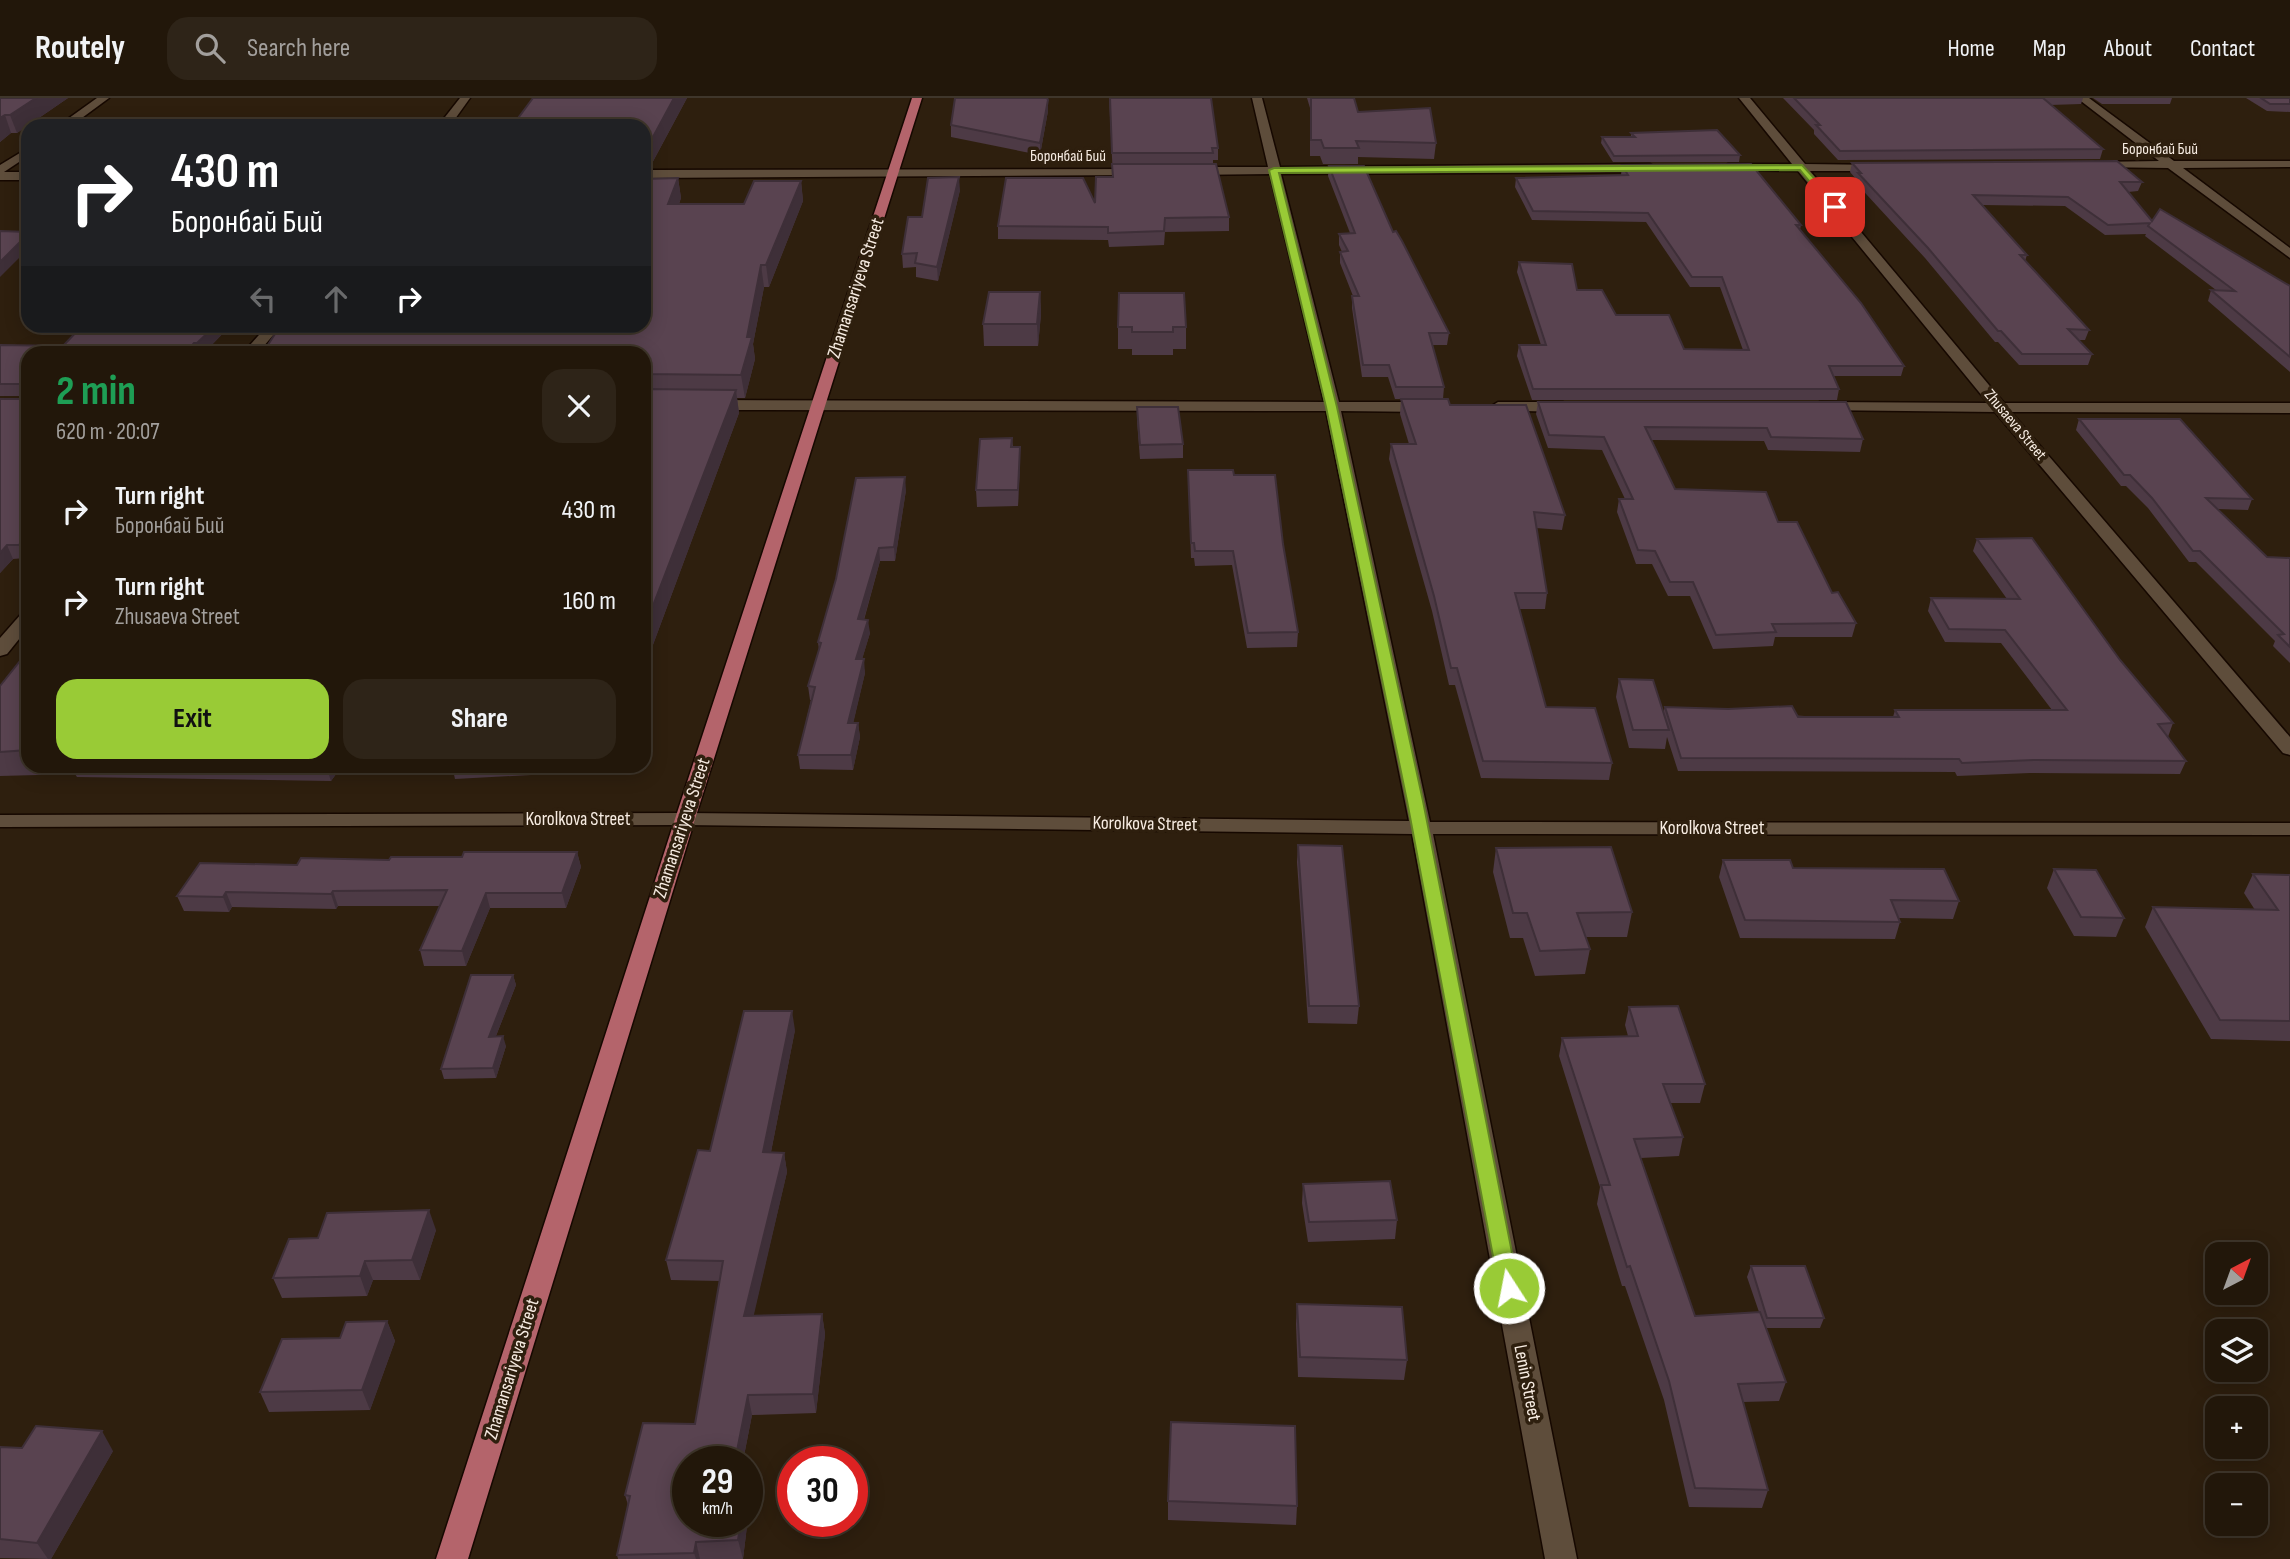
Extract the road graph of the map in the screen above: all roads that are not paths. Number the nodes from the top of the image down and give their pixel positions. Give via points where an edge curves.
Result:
1 (104, 98) edge
2 (465, 98) edge
3 (917, 98) edge
4 (1257, 98) edge
5 (1744, 98) edge
6 (2082, 98) edge
7 (74, 119) edge
8 (449, 119) edge
9 (21, 156) edge
10 (2290, 164) edge
11 (2172, 165) junction
12 (2076, 166) edge
13 (1802, 167) junction
14 (1885, 167) edge
15 (1665, 168) edge
16 (1720, 168) edge
17 (0, 170) edge
18 (1274, 170) junction
19 (1152, 171) edge
20 (1179, 171) edge
21 (894, 173) junction
22 (651, 174) edge
23 (0, 176) edge
24 (21, 176) edge
25 (2290, 254) edge
26 (697, 405) edge
27 (817, 405) junction
28 (1332, 407) junction
29 (1443, 407) edge
30 (1485, 407) edge
31 (1582, 407) edge
32 (1805, 407) edge
33 (2000, 408) junction
34 (2290, 408) edge
35 (21, 625) edge
36 (0, 650) edge
37 (2290, 749) edge
38 (685, 819) junction
39 (0, 821) edge
40 (1420, 828) junction
41 (2290, 829) edge
42 (452, 1559) edge
43 (1561, 1559) edge

1 - 7 street
2 - 8 street
3 - 21 main road, Zhamansariyeva Street
4 - 18 street, Lenin Street
5 - 13 street, Zhusaeva Street
6 - 11 street
9 - 17 street
10 - 11 street, Боронбай Бий
11 - 12 street, Боронбай Бий
11 - 25 street
13 - 14 street
13 - 16 street
13 - 33 street, Zhusaeva Street
15 - 18 street
18 - 20 street
18 - 28 street, Lenin Street
19 - 21 street, Боронбай Бий
21 - 22 street, Боронбай Бий
21 - 27 main road, Zhamansariyeva Street
23 - 24 street
26 - 27 street
27 - 28 street
27 - 38 main road, Zhamansariyeva Street
28 - 29 street
28 - 40 street, Lenin Street
30 - 31 street
32 - 33 street
33 - 34 street
33 - 37 street, Zhusaeva Street
35 - 36 street
38 - 39 street, Korolkova Street
38 - 40 street, Korolkova Street
38 - 42 main road, Zhamansariyeva Street
40 - 41 street, Korolkova Street
40 - 43 street, Lenin Street

